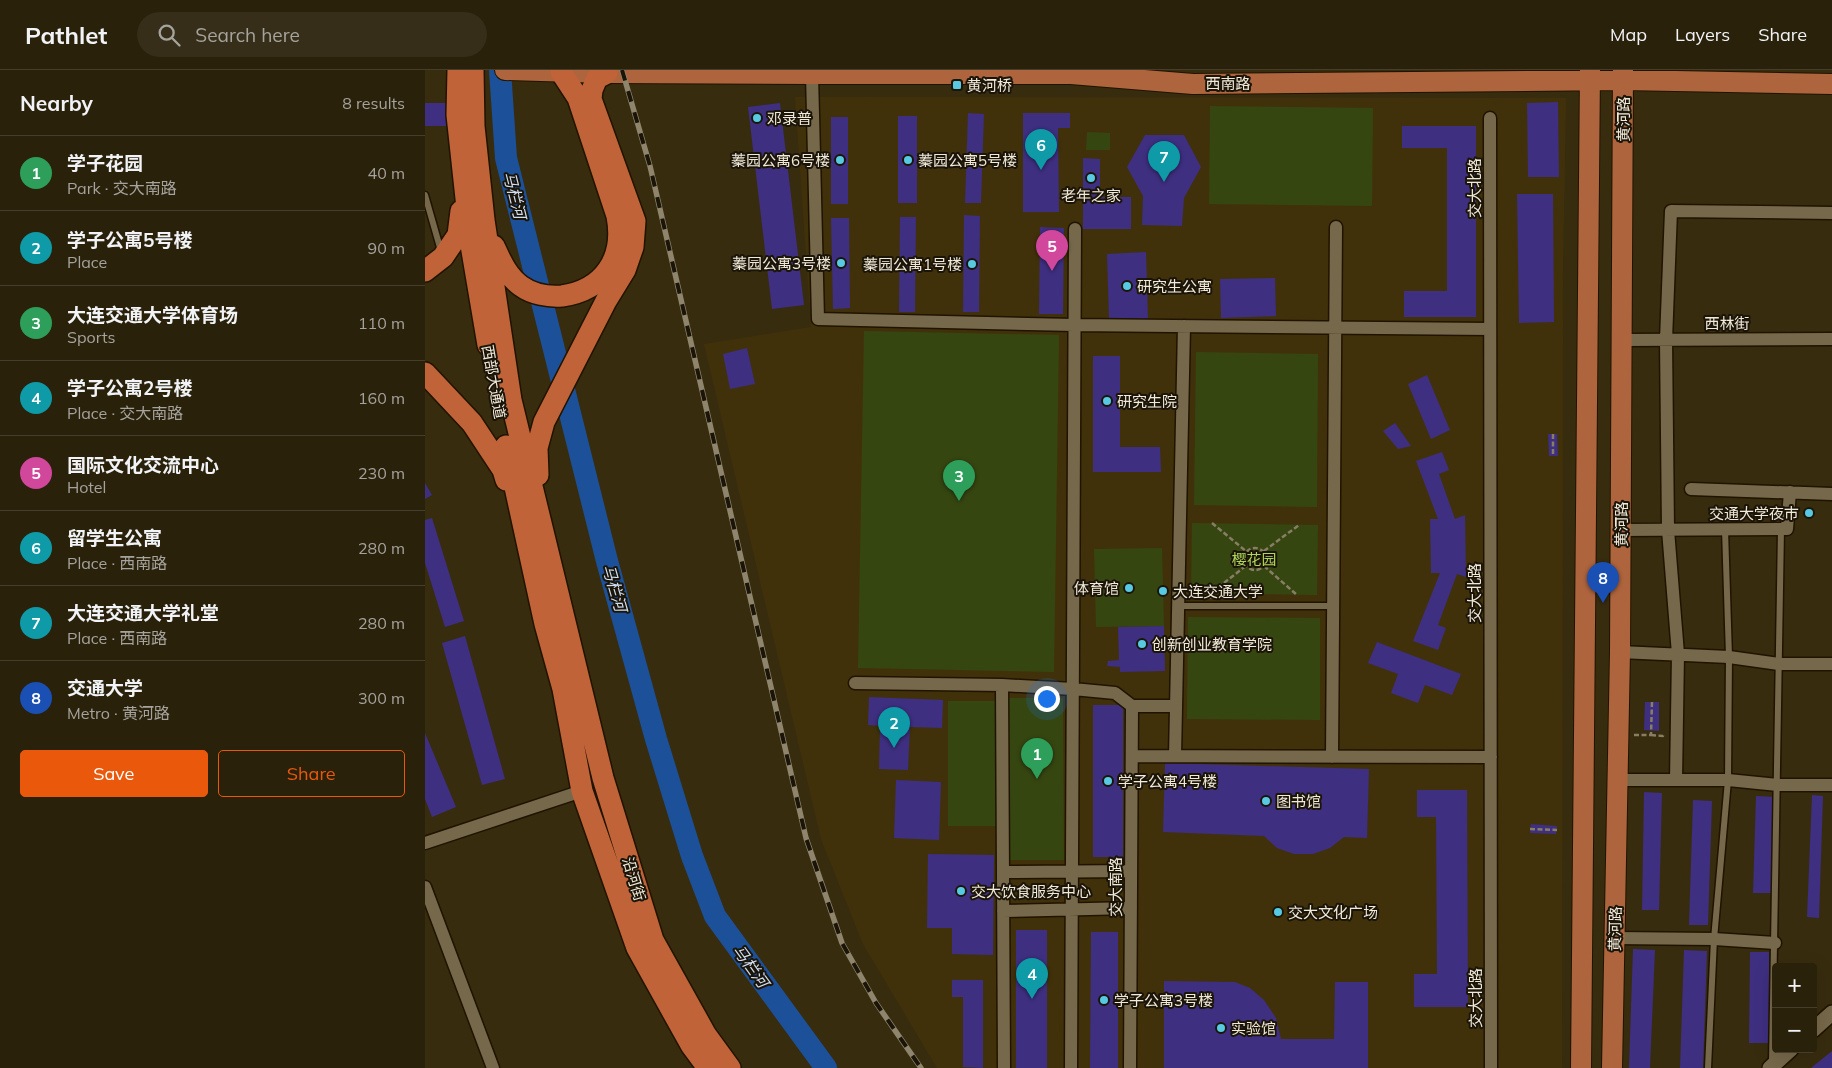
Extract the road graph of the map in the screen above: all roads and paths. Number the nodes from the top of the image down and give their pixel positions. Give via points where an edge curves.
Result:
1 (452, 70) edge
2 (458, 70) edge
3 (473, 70) edge
4 (505, 70) edge
5 (1091, 70) edge
6 (557, 72) junction
7 (607, 73) junction
8 (812, 74) junction
9 (1071, 74) junction
10 (1590, 75) edge
11 (1623, 75) edge
12 (1832, 84) edge
13 (457, 116) junction
14 (1490, 118) dead end
15 (464, 176) junction
16 (425, 195) edge
17 (1832, 213) edge
18 (484, 220) junction
19 (1336, 227) dead end
20 (1075, 229) dead end
21 (443, 257) junction
22 (425, 270) edge
23 (1074, 325) junction
24 (1184, 326) junction
25 (1335, 327) junction
26 (1490, 329) junction
27 (1832, 339) edge
28 (1623, 340) junction
29 (1666, 340) junction
30 (428, 377) edge
31 (1553, 434) dead end
32 (1553, 456) dead end
33 (1691, 489) dead end
34 (1790, 492) junction
35 (1832, 494) edge
36 (1212, 523) dead end
37 (1299, 525) dead end
38 (1781, 529) junction
39 (1621, 530) junction
40 (1668, 530) junction
41 (1725, 530) junction
42 (1247, 552) junction
43 (1264, 552) junction
44 (1247, 565) junction
45 (1264, 566) junction
46 (1211, 593) dead end
47 (1297, 595) dead end
48 (558, 598) junction
49 (1178, 606) junction
50 (1333, 606) junction
51 (545, 624) junction
52 (1620, 652) junction
53 (1678, 654) junction
54 (1729, 656) junction
55 (1779, 664) junction
56 (1832, 664) edge
57 (578, 674) joint
58 (855, 683) dead end
59 (1002, 685) junction
60 (563, 689) joint
61 (1073, 689) junction
62 (1652, 702) dead end
63 (1132, 706) junction
64 (1176, 706) junction
65 (1651, 730) dead end
66 (1663, 730) dead end
67 (1651, 735) dead end
68 (1132, 756) junction
69 (1175, 756) junction
70 (1332, 757) junction
71 (1491, 758) junction
72 (1618, 780) junction
73 (1676, 780) junction
74 (1728, 780) junction
75 (1832, 784) edge
76 (1778, 785) junction
77 (582, 791) junction
78 (1530, 828) dead end
79 (1557, 830) dead end
80 (425, 843) edge
81 (1131, 871) junction
82 (1003, 872) junction
83 (1072, 872) junction
84 (425, 887) edge
85 (1131, 908) junction
86 (1072, 910) junction
87 (1003, 911) junction
88 (1615, 938) junction
89 (1714, 939) junction
90 (653, 940) junction
91 (1775, 943) junction
92 (1832, 1013) edge
93 (1817, 1026) edge
94 (1787, 1053) edge
95 (706, 1066) edge
96 (1771, 1067) edge
97 (493, 1068) edge
98 (730, 1068) edge
99 (743, 1068) edge
100 (1004, 1068) edge
101 (1071, 1068) edge
102 (1130, 1068) edge
103 (1491, 1068) edge
104 (1581, 1068) edge
105 (1613, 1068) edge
106 (1708, 1068) edge

1 - 13 highway
2 - 13 highway, 西部大通道
3 - 18 highway, 西部大通道
4 - 6 main road, 西南路
5 - 9 main road
6 - 7 main road, 西南路
6 - 18 highway via 578,98 617,216 617,249 603,277 591,287 554,297 535,293 521,286 503,267
7 - 8 main road, 西南路
7 - 48 highway via 597,78 591,99 635,221 633,247 625,270 606,300 544,422 537,448 537,471
8 - 9 main road, 西南路
8 - 23 street via 818,319
9 - 10 main road, 西南路 via 1193,84
10 - 11 main road, 西南路
10 - 104 main road
11 - 12 main road, 西南路
11 - 28 main road, 黄河路
13 - 15 highway, 西部大通道
14 - 26 street, 交大北路
15 - 21 highway via 458,236
15 - 51 highway, 西部大通道 via 471,245 497,403
16 - 21 lane
17 - 29 street via 1671,211
18 - 48 highway, 西部大通道 via 511,400
19 - 25 street
20 - 23 street
21 - 22 highway
23 - 24 street
23 - 61 street
24 - 25 street
24 - 49 street
25 - 26 street
25 - 50 street
26 - 71 street, 交大北路
27 - 29 street, 西林街
28 - 29 street, 西林街
28 - 39 main road, 黄河路
29 - 40 street
30 - 51 highway via 472,422 503,470
31 - 32 path
33 - 34 street
34 - 35 street
34 - 38 street via 1787,529
36 - 42 path
37 - 43 path
38 - 41 street
38 - 55 lane
39 - 40 street
39 - 52 main road, 黄河路
40 - 41 street
40 - 53 street
41 - 54 lane
42 - 43 path via 1257,548
42 - 44 path via 1244,558
43 - 45 path
44 - 45 path via 1255,570
44 - 46 path
45 - 47 path
48 - 57 highway, 西部大通道
49 - 50 lane
49 - 64 street
50 - 70 street
51 - 60 highway, 西部大通道
52 - 53 street
52 - 72 main road, 黄河路
53 - 54 street
53 - 73 street
54 - 55 street
54 - 74 lane
55 - 56 street
55 - 76 lane
57 - 90 highway, 沿河街 via 603,778
58 - 59 street
59 - 61 street
59 - 82 street
60 - 77 highway, 沿河街
61 - 63 street via 1115,693
61 - 83 street
62 - 65 path
63 - 64 street
63 - 68 street, 交大南路
64 - 69 street
66 - 67 path via 1663,736
68 - 69 street
68 - 81 street, 交大南路
69 - 70 street
70 - 71 street
71 - 103 street, 交大北路
72 - 73 street
72 - 88 main road, 黄河路
73 - 74 street
74 - 76 street
74 - 89 lane
75 - 76 street
76 - 91 lane
77 - 80 street
77 - 95 highway, 沿河街 via 637,948
78 - 79 path
81 - 83 street
81 - 85 street, 交大南路
82 - 83 street
82 - 87 street
83 - 86 street
84 - 97 street
85 - 86 street
85 - 102 street, 交大南路
86 - 87 street
86 - 101 street
87 - 100 street
88 - 89 street
88 - 105 main road, 黄河路
89 - 91 street
89 - 106 lane
90 - 98 highway, 沿河街 via 706,1036
90 - 99 highway
91 - 96 lane
92 - 93 street
94 - 96 street

